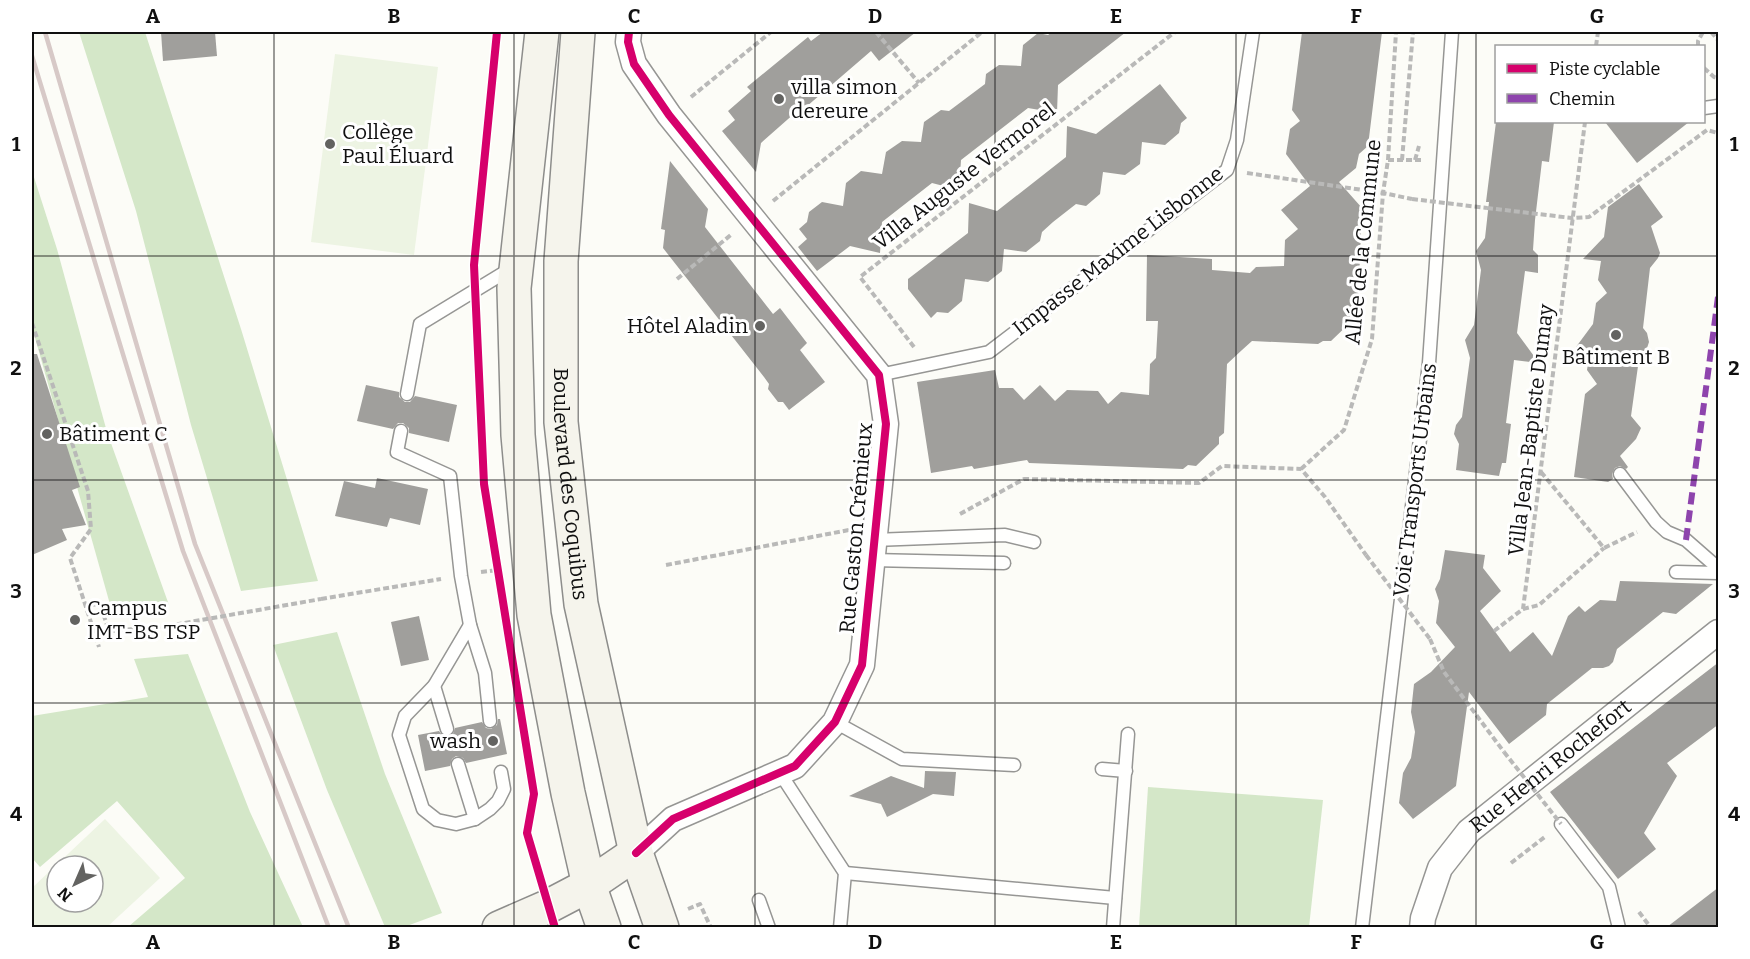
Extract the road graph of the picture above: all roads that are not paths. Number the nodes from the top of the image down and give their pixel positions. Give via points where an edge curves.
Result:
1 (542, 32) edge
2 (578, 32) edge
3 (628, 32) edge
4 (1253, 32) edge
5 (1452, 32) edge
6 (516, 266) junction
7 (879, 375) junction
8 (407, 394) dead end
9 (401, 431) dead end
10 (1620, 474) dead end
11 (873, 542) junction
12 (1034, 542) dead end
13 (1004, 563) dead end
14 (1719, 568) edge
15 (1676, 572) dead end
16 (1719, 573) edge
17 (470, 625) junction
18 (1719, 632) edge
19 (434, 686) junction
20 (490, 720) dead end
21 (835, 722) junction
22 (447, 729) dead end
23 (1128, 734) dead end
24 (458, 764) dead end
25 (1014, 765) dead end
26 (1102, 769) dead end
27 (1126, 771) junction
28 (501, 772) dead end
29 (780, 773) junction
30 (475, 819) junction
31 (1561, 824) road end
32 (636, 853) junction
33 (845, 873) junction
34 (589, 885) junction
35 (1115, 898) junction
36 (759, 900) dead end
37 (499, 927) edge
38 (604, 927) edge
39 (662, 927) edge
40 (769, 927) edge
41 (840, 927) edge
42 (1113, 927) edge
43 (1362, 927) edge
44 (1422, 927) edge
45 (1619, 927) edge

1 - 6 main road
2 - 32 main road, Boulevard des Coquibus via 561,261 561,422 581,604
3 - 7 street via 634,64 669,115
4 - 7 lane, Impasse Maxime Lisbonne via 1237,140 1227,171 989,352
5 - 43 lane, Voie Transports Urbains via 1429,363
6 - 8 lane via 420,324
6 - 34 main road via 518,435 534,615
7 - 11 street, Rue Gaston Crémieux via 886,424
9 - 17 lane via 397,452 450,476
10 - 14 lane via 1656,522 1686,540
11 - 12 lane via 1005,534
11 - 13 lane
11 - 21 street, Rue Gaston Crémieux via 862,665
15 - 16 lane
17 - 19 lane
17 - 20 lane via 484,673
18 - 44 street, Rue Henri Rochefort via 1469,831 1440,868
19 - 22 lane
19 - 30 lane via 405,716 399,735 423,809 437,820 456,824
21 - 25 lane via 902,759
21 - 29 street, Rue Gaston Crémieux via 795,766
23 - 27 lane
24 - 30 lane
26 - 27 lane
27 - 35 lane
28 - 30 lane via 504,789 498,801
29 - 32 street, Rue Gaston Crémieux via 673,819
29 - 33 lane
31 - 45 lane via 1610,887
32 - 34 main road
32 - 39 main road, Boulevard des Coquibus
33 - 35 lane
33 - 41 lane
34 - 37 main road
34 - 38 main road
35 - 42 lane
36 - 40 lane

